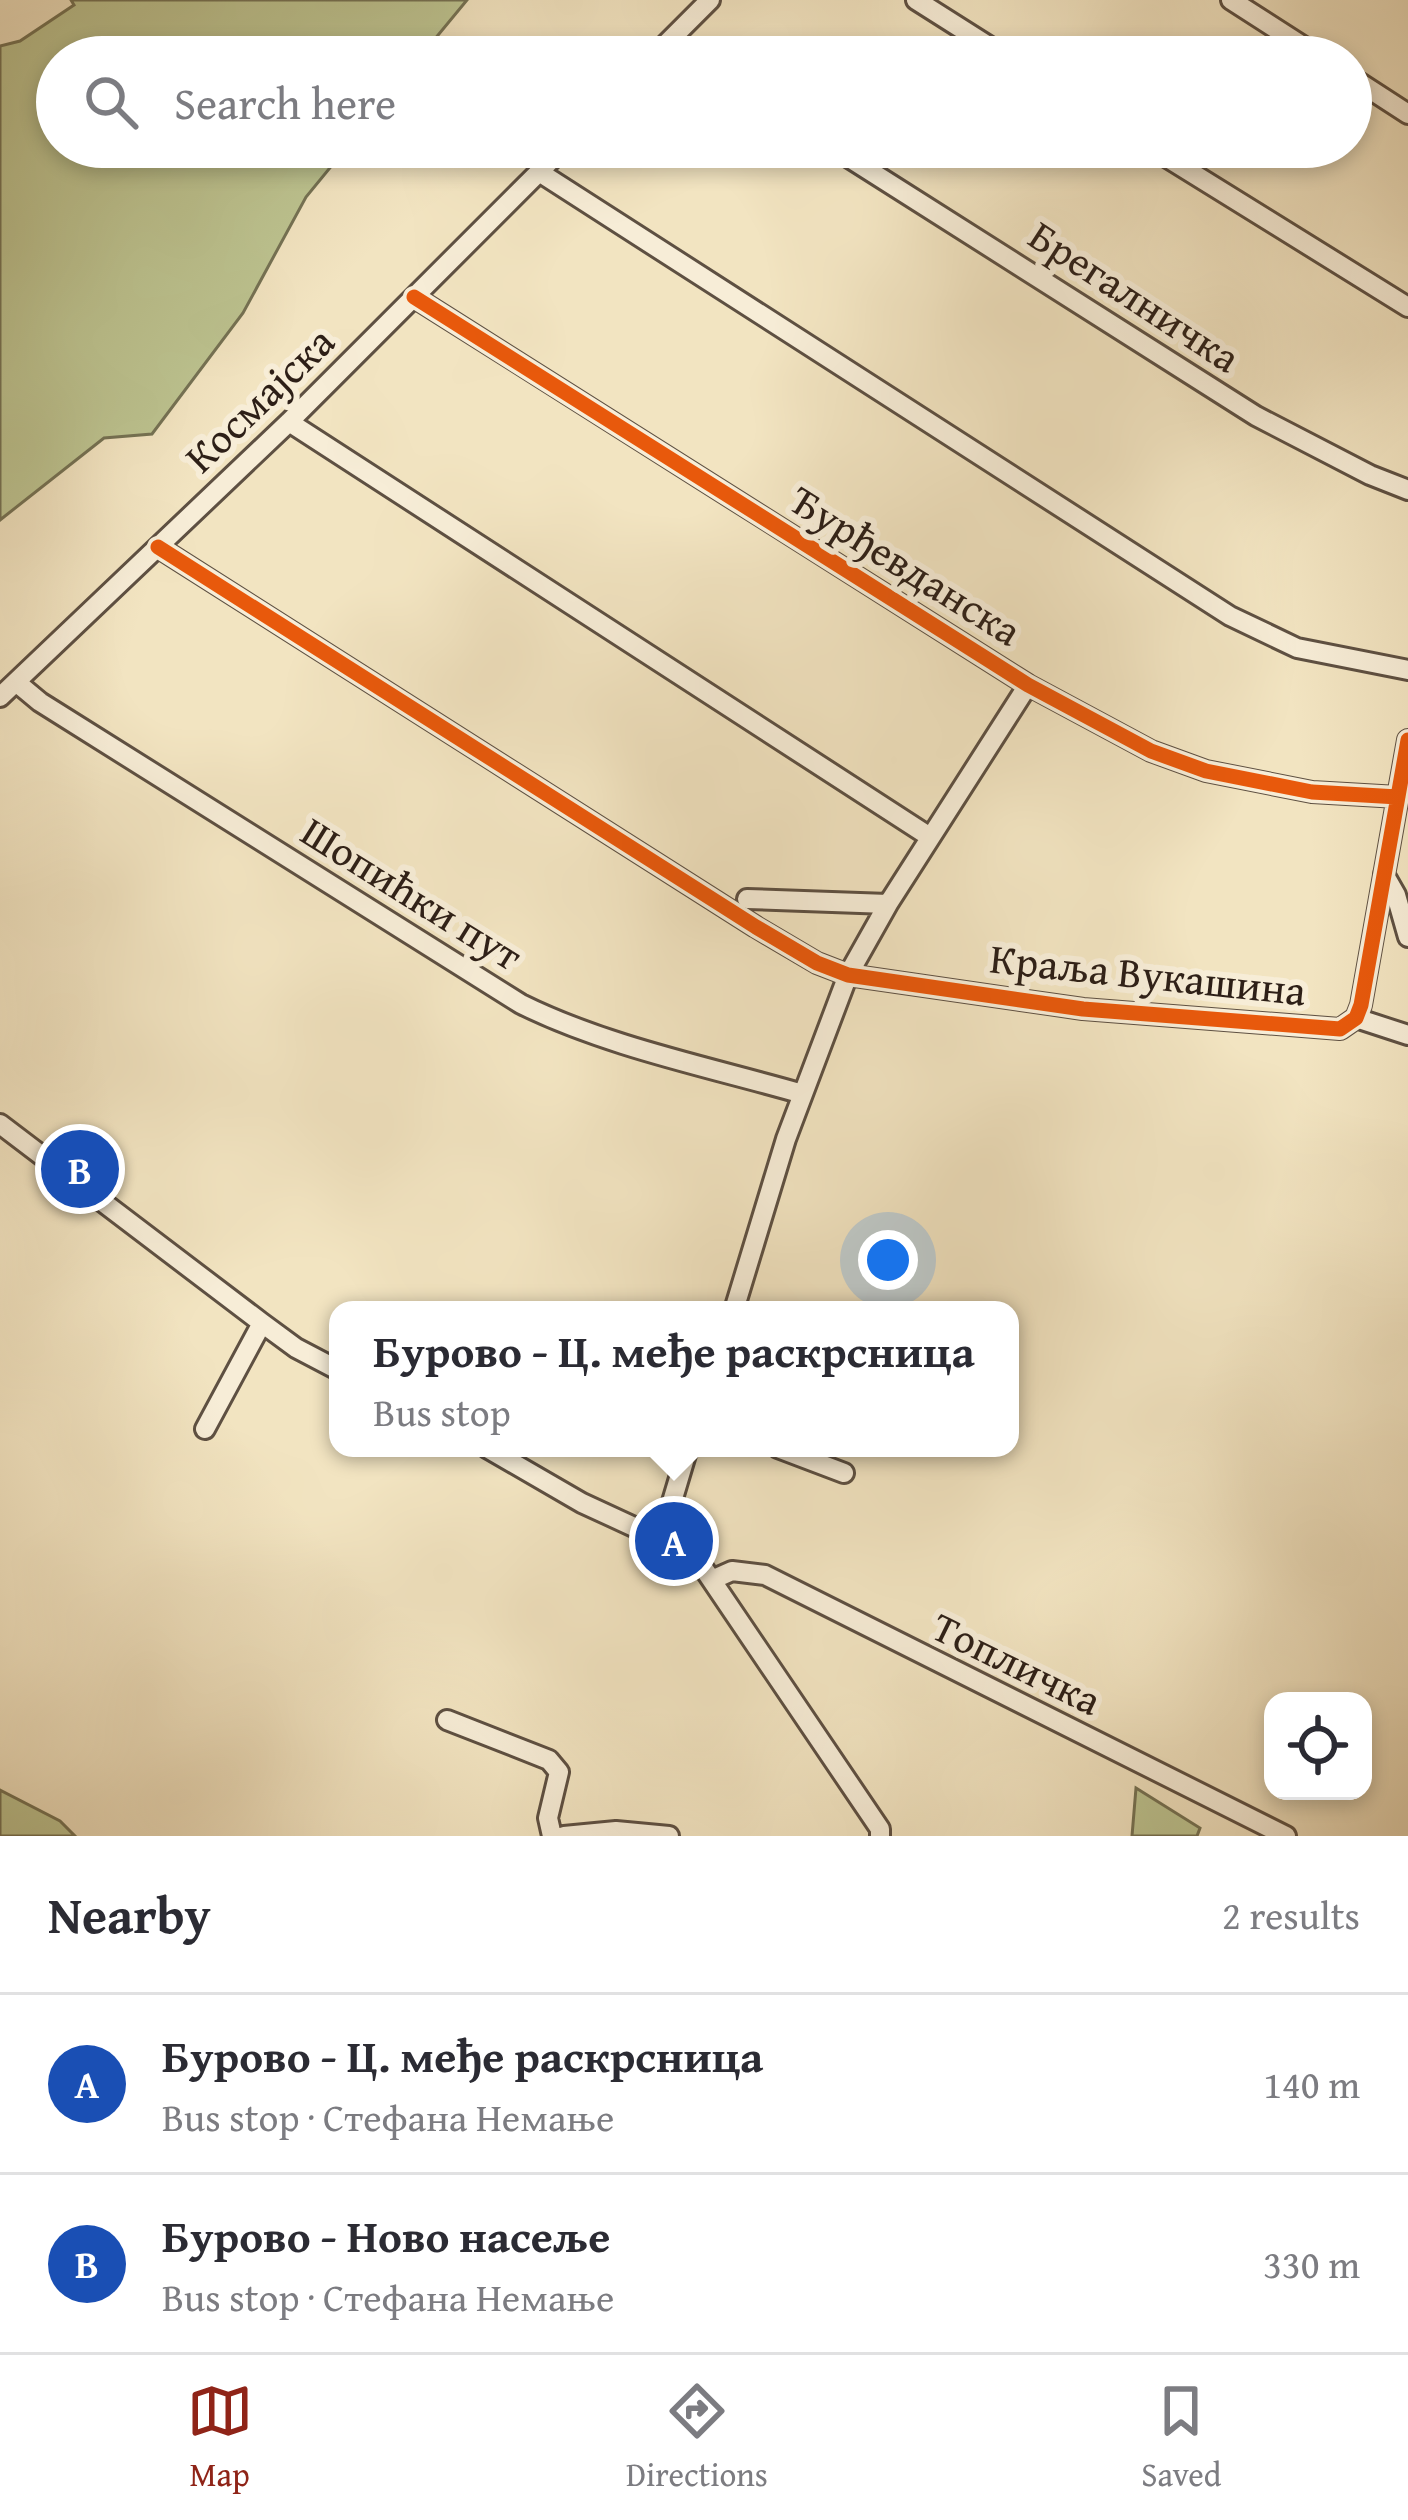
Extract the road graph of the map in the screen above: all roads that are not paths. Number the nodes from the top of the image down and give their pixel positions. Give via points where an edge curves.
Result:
1 (710, 0) edge
2 (916, 0) edge
3 (1231, 0) edge
4 (674, 36) edge
5 (973, 36) edge
6 (1287, 36) edge
7 (1372, 91) edge
8 (1408, 114) edge
9 (542, 168) edge
10 (865, 168) edge
11 (1184, 168) edge
12 (538, 172) junction
13 (414, 297) junction
14 (1408, 308) edge
15 (289, 422) junction
16 (1408, 490) edge
17 (158, 547) junction
18 (1408, 670) edge
19 (16, 682) junction
20 (1028, 686) junction
21 (0, 697) edge
22 (1408, 740) edge
23 (1398, 797) junction
24 (930, 837) junction
25 (1384, 874) junction
26 (746, 899) dead end
27 (888, 904) junction
28 (1408, 937) edge
29 (848, 975) junction
30 (1356, 1018) junction
31 (1408, 1035) edge
32 (803, 1094) junction
33 (0, 1124) edge
34 (737, 1301) edge
35 (262, 1323) junction
36 (329, 1365) edge
37 (206, 1429) dead end
38 (503, 1457) edge
39 (685, 1457) edge
40 (802, 1457) edge
41 (844, 1473) dead end
42 (660, 1542) junction
43 (714, 1579) junction
44 (447, 1720) dead end
45 (552, 1836) edge
46 (564, 1836) edge
47 (669, 1836) edge
48 (880, 1836) edge
49 (1286, 1836) edge

1 - 4 street
2 - 5 street
3 - 6 street
7 - 8 street
9 - 12 street, Космајска
10 - 16 street, Брегалничка via 1256,416
11 - 14 street
12 - 13 street, Космајска
12 - 18 street via 1230,616 1298,648
13 - 15 street, Космајска
13 - 20 street, Ђурђевданска
15 - 17 street, Космајска
15 - 24 street
17 - 19 street, Космајска
17 - 29 street, Краља Вукашина via 737,915
19 - 21 street, Космајска
19 - 32 street, Шопићки пут via 520,1004 616,1041
20 - 23 street, Ђурђевданска via 1206,771 1312,792
20 - 24 street
22 - 23 street, Краља Вукашина
23 - 25 street, Краља Вукашина
24 - 27 street
25 - 28 street
25 - 30 street, Краља Вукашина
26 - 27 street
27 - 29 street
29 - 30 street, Краља Вукашина via 1177,1018 1340,1029
29 - 32 street
30 - 31 street
32 - 34 street
33 - 35 street
35 - 36 street
35 - 37 street
38 - 42 street
39 - 42 street
40 - 41 street
42 - 43 street via 686,1551
43 - 48 street
43 - 49 street, Топличка via 732,1571 765,1575
44 - 45 street via 549,1760 559,1772
46 - 47 street

